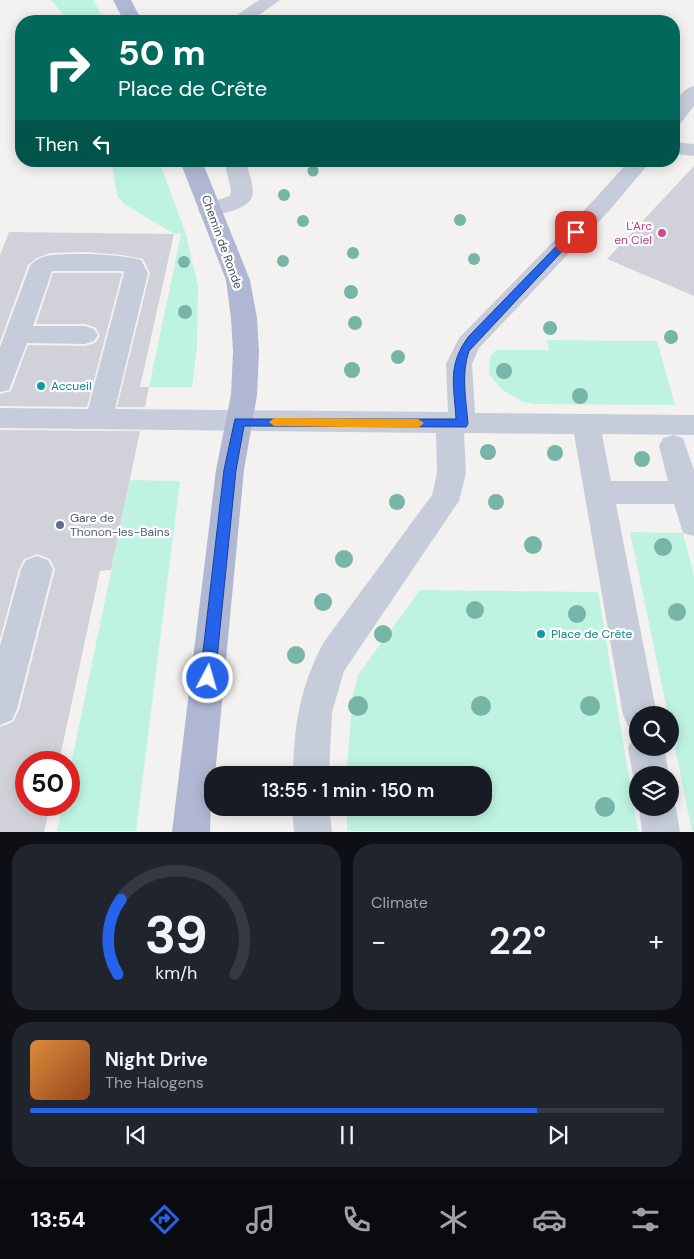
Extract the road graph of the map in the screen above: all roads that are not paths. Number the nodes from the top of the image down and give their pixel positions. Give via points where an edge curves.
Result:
1 (122, 0) edge
2 (271, 0) edge
3 (130, 15) edge
4 (249, 15) edge
5 (694, 92) edge
6 (680, 111) edge
7 (680, 149) edge
8 (694, 150) edge
9 (193, 167) edge
10 (236, 167) edge
11 (636, 167) edge
12 (209, 210) junction
13 (17, 334) junction
14 (86, 335) dead end
15 (0, 383) edge
16 (0, 418) edge
17 (99, 419) junction
18 (239, 422) junction
19 (456, 424) junction
20 (586, 424) junction
21 (694, 426) edge
22 (673, 446) dead end
23 (599, 492) junction
24 (686, 493) junction
25 (694, 524) edge
26 (37, 569) dead end
27 (638, 706) edge
28 (0, 709) edge
29 (312, 766) edge
30 (312, 816) edge
31 (659, 816) edge
32 (191, 832) edge
33 (313, 832) edge
34 (662, 832) edge

1 - 3 main road
2 - 4 street
5 - 6 street
7 - 8 street
9 - 12 main road, Chemin de Ronde
10 - 12 street via 241,198 235,203
11 - 19 street via 468,344 459,364
12 - 18 main road, Chemin de Ronde via 238,280 243,308 246,375
13 - 14 street
13 - 15 street
13 - 17 street via 40,268 45,264 122,262 132,266 136,273
16 - 17 street
17 - 18 street
18 - 19 street
18 - 32 main road, Chemin de Ronde via 230,470
19 - 20 street
19 - 29 street via 451,488 326,670 316,708
20 - 21 street
20 - 23 street
22 - 24 street
23 - 24 street
23 - 27 street
24 - 25 street
26 - 28 street
30 - 33 street
31 - 34 street

